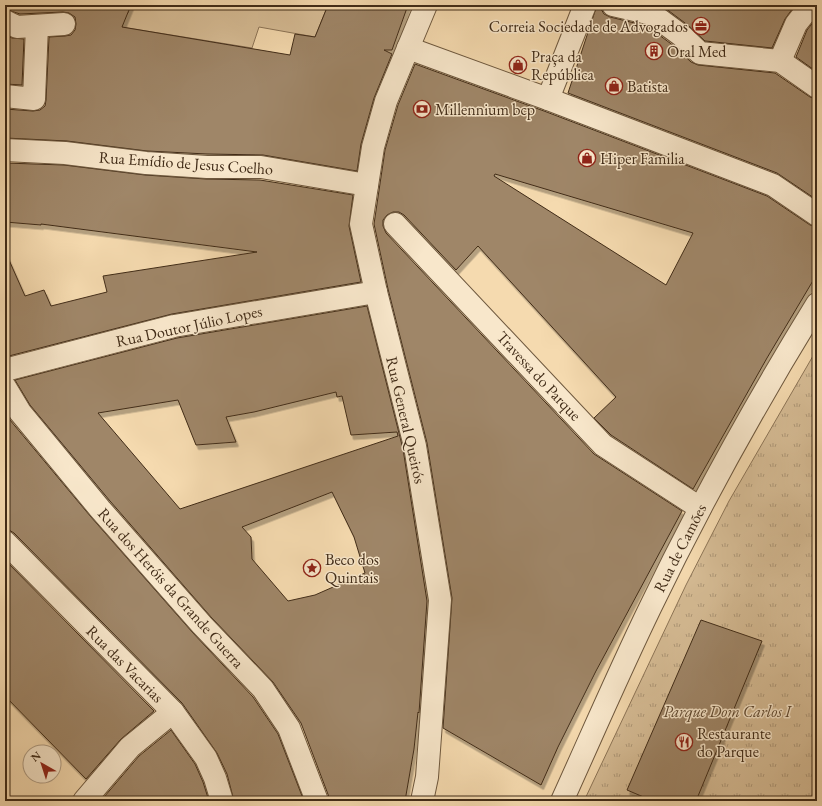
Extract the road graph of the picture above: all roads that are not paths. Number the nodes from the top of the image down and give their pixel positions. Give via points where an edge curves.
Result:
1 (426, 5) edge
2 (585, 5) edge
3 (613, 5) edge
4 (811, 5) edge
5 (5, 21) edge
6 (64, 24) dead end
7 (37, 26) junction
8 (408, 48) junction
9 (780, 61) junction
10 (817, 87) edge
11 (5, 96) edge
12 (548, 99) junction
13 (5, 150) edge
14 (367, 185) junction
15 (817, 215) edge
16 (395, 224) dead end
17 (376, 292) junction
18 (817, 304) edge
19 (5, 370) edge
20 (5, 387) edge
21 (700, 508) junction
22 (5, 542) edge
23 (173, 712) junction
24 (84, 801) edge
25 (222, 801) edge
26 (317, 801) edge
27 (422, 801) edge
28 (562, 801) edge

1 - 8 street
2 - 12 street
3 - 9 street via 652,14 700,53
4 - 9 street via 796,24
5 - 7 street via 17,27
6 - 7 street
7 - 11 street via 34,99
8 - 12 street
8 - 14 street, Rua General Queirós via 384,108 372,147
9 - 10 street
12 - 15 street via 772,185
13 - 14 street, Rua Emídio de Jesus Coelho via 65,153 146,163 261,167
14 - 17 street, Rua General Queirós via 361,224
16 - 21 street, Travessa do Parque via 604,445
17 - 19 street, Rua Doutor Júlio Lopes via 174,326
17 - 27 street, Rua General Queirós via 415,446 440,600
18 - 21 street, Rua de Camões via 738,437
20 - 26 street, Rua dos Heróis da Grande Guerra via 20,412 100,509 202,625 263,689 289,728
21 - 28 street, Rua de Camões via 649,609
22 - 23 street, Rua das Vacarias
23 - 24 street via 130,747
23 - 25 street, Rua das Vacarias via 206,758

